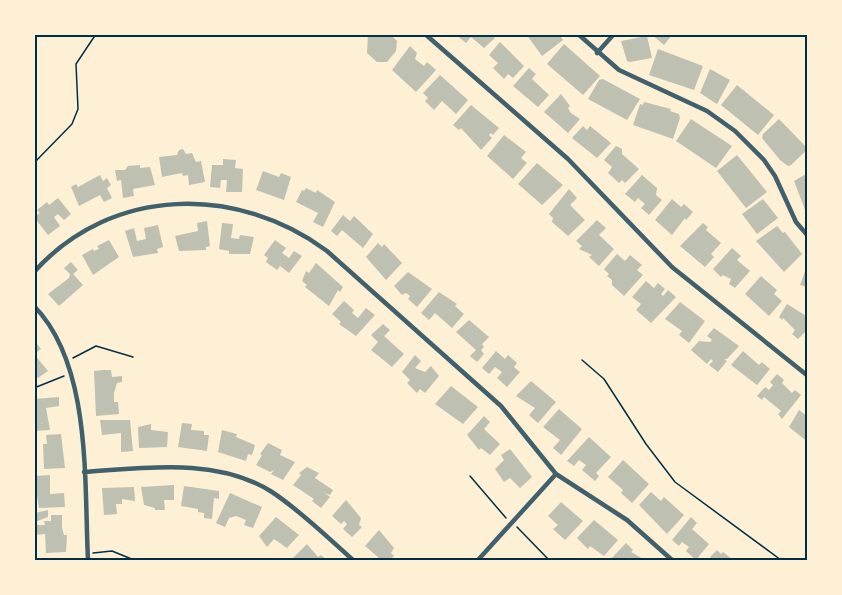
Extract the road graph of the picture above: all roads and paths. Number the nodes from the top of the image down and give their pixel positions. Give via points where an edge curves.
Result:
1 (96, 34) edge
2 (425, 34) edge
3 (578, 34) edge
4 (614, 34) edge
5 (597, 53) junction
6 (34, 163) edge
7 (807, 236) edge
8 (34, 272) edge
9 (34, 306) edge
10 (134, 357) dead end
11 (582, 360) dead end
12 (70, 366) junction
13 (807, 376) edge
14 (34, 388) edge
15 (84, 472) junction
16 (556, 474) junction
17 (88, 559) edge
18 (134, 561) edge
19 (353, 561) edge
20 (478, 561) edge
21 (672, 561) edge
22 (781, 561) edge

1 - 6 path via 76,64 78,109 72,124
2 - 13 street via 568,159 672,267
3 - 5 street
4 - 5 street
5 - 7 street via 638,81 707,111 735,131 775,176 796,222
8 - 16 street via 68,243 125,213 202,202 273,219 305,234 327,251 501,406
9 - 12 street via 54,332
10 - 12 path via 96,346 74,355
11 - 22 path via 603,379 675,482
12 - 14 path via 64,376
12 - 15 street via 79,401
15 - 17 street
15 - 19 street via 186,468 240,477 298,510
16 - 20 street
16 - 21 street via 627,520
17 - 18 path via 97,552 112,551

